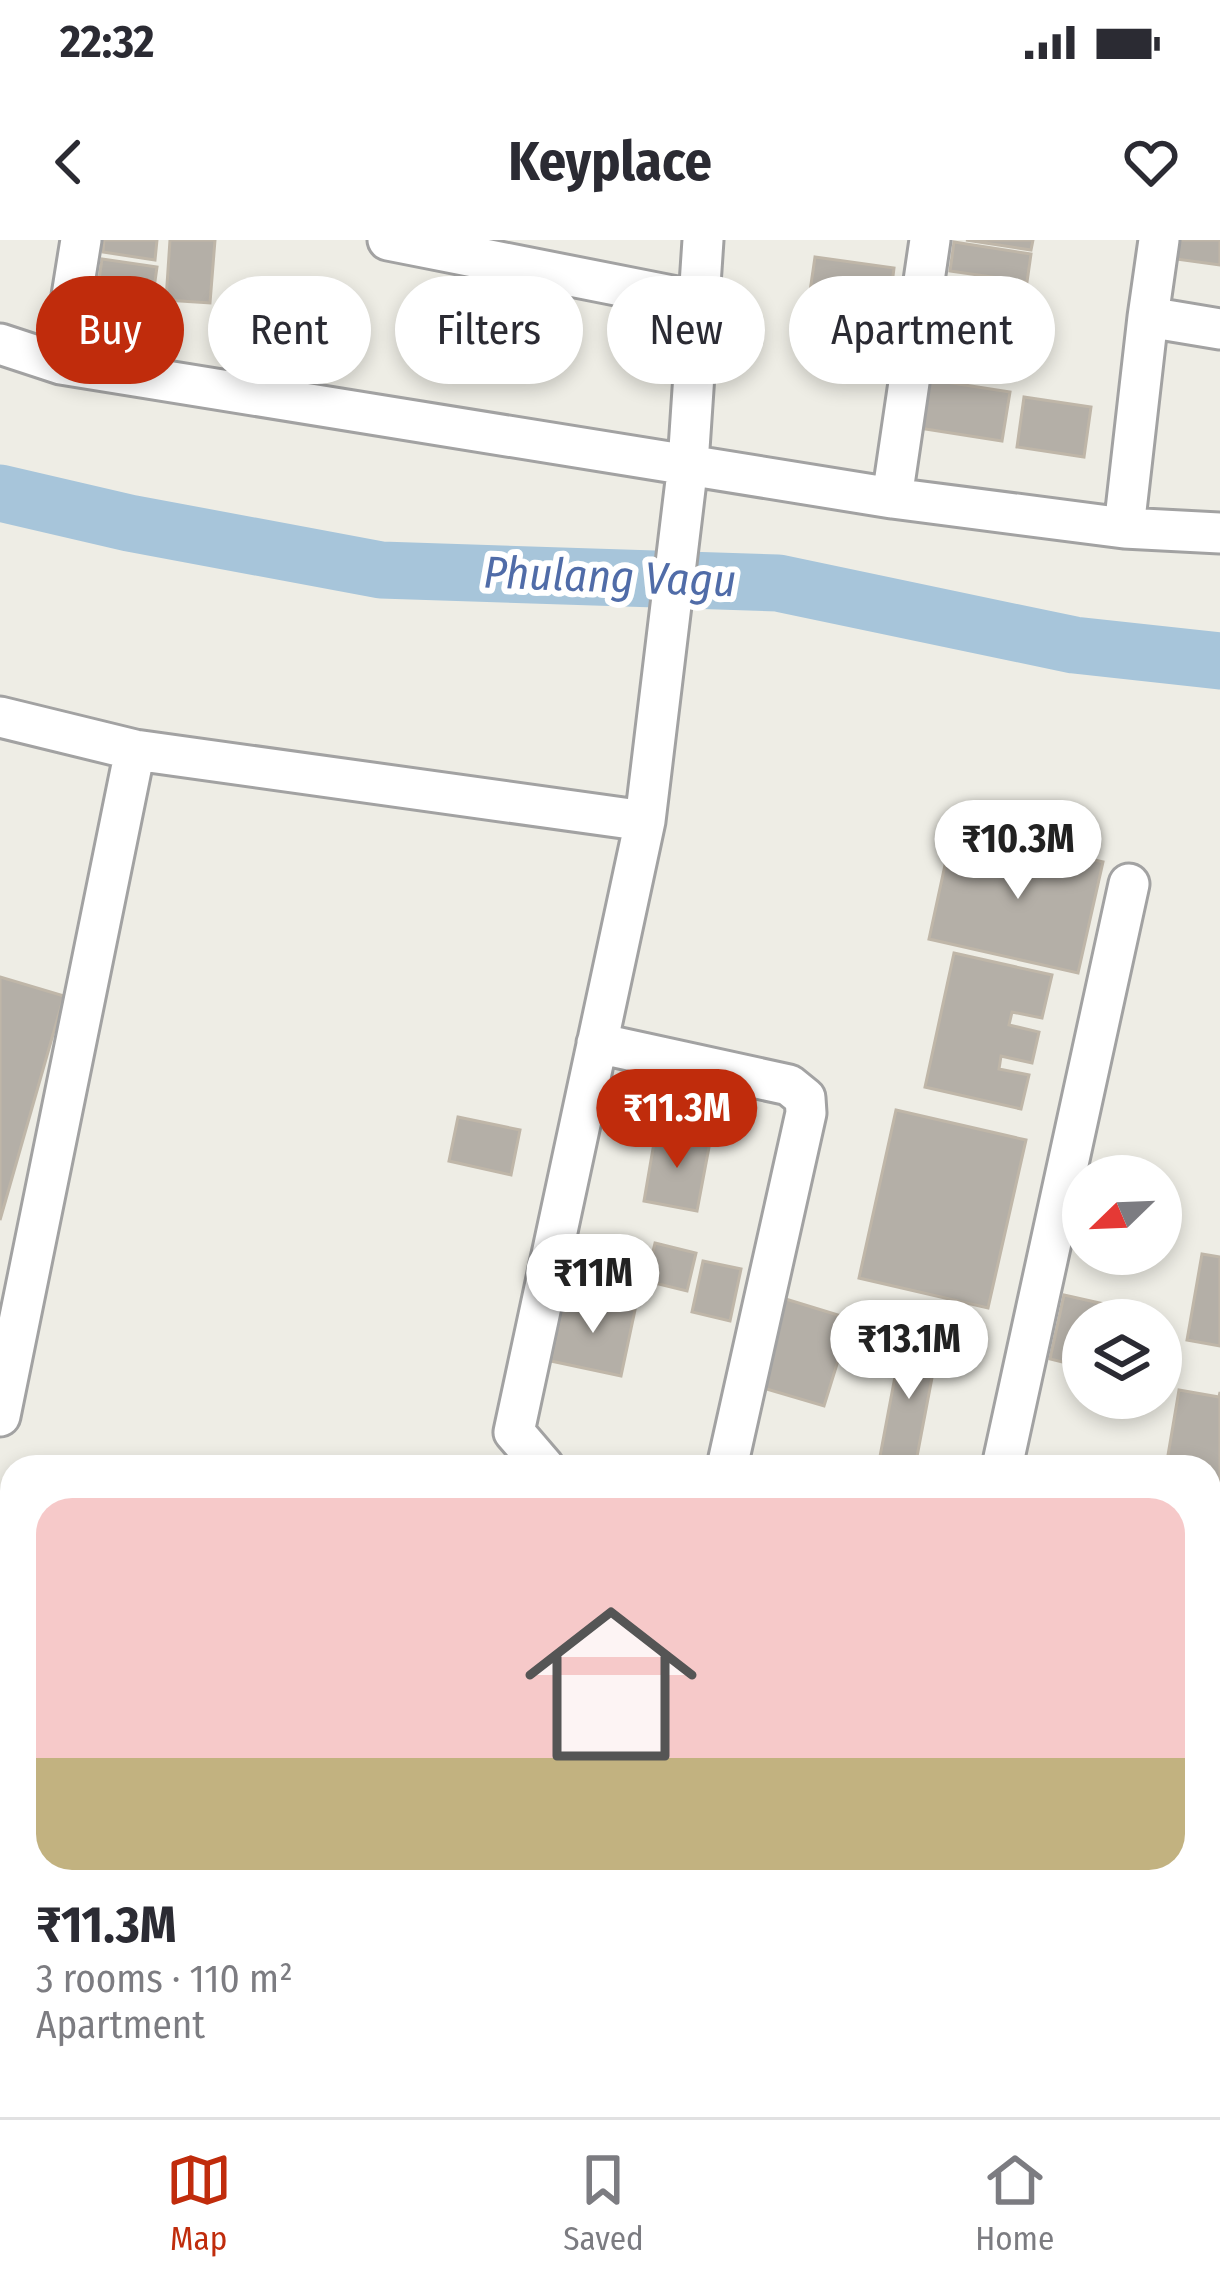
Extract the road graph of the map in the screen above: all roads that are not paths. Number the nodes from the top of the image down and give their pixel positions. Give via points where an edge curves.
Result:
1 (82, 240) edge
2 (388, 240) edge
3 (703, 240) edge
4 (930, 240) edge
5 (1159, 240) edge
6 (76, 276) edge
7 (699, 276) edge
8 (607, 283) edge
9 (1148, 317) junction
10 (1220, 328) edge
11 (0, 344) edge
12 (36, 356) edge
13 (184, 384) edge
14 (692, 384) edge
15 (688, 464) junction
16 (892, 498) junction
17 (1124, 528) junction
18 (1220, 533) edge
19 (0, 717) edge
20 (135, 750) junction
21 (645, 821) junction
22 (1129, 884) dead end
23 (597, 1042) junction
24 (0, 1416) edge
25 (534, 1455) edge
26 (730, 1455) edge
27 (1005, 1455) edge

1 - 6 street
2 - 8 street
3 - 7 street
4 - 16 street
5 - 9 street
9 - 10 street
9 - 17 street
11 - 12 street
13 - 15 street
14 - 15 street
15 - 16 street
15 - 21 street
16 - 17 street
17 - 18 street
19 - 20 street
20 - 21 street
20 - 24 street
21 - 23 street
22 - 27 street
23 - 25 street via 514,1432
23 - 26 street via 789,1085 805,1098

